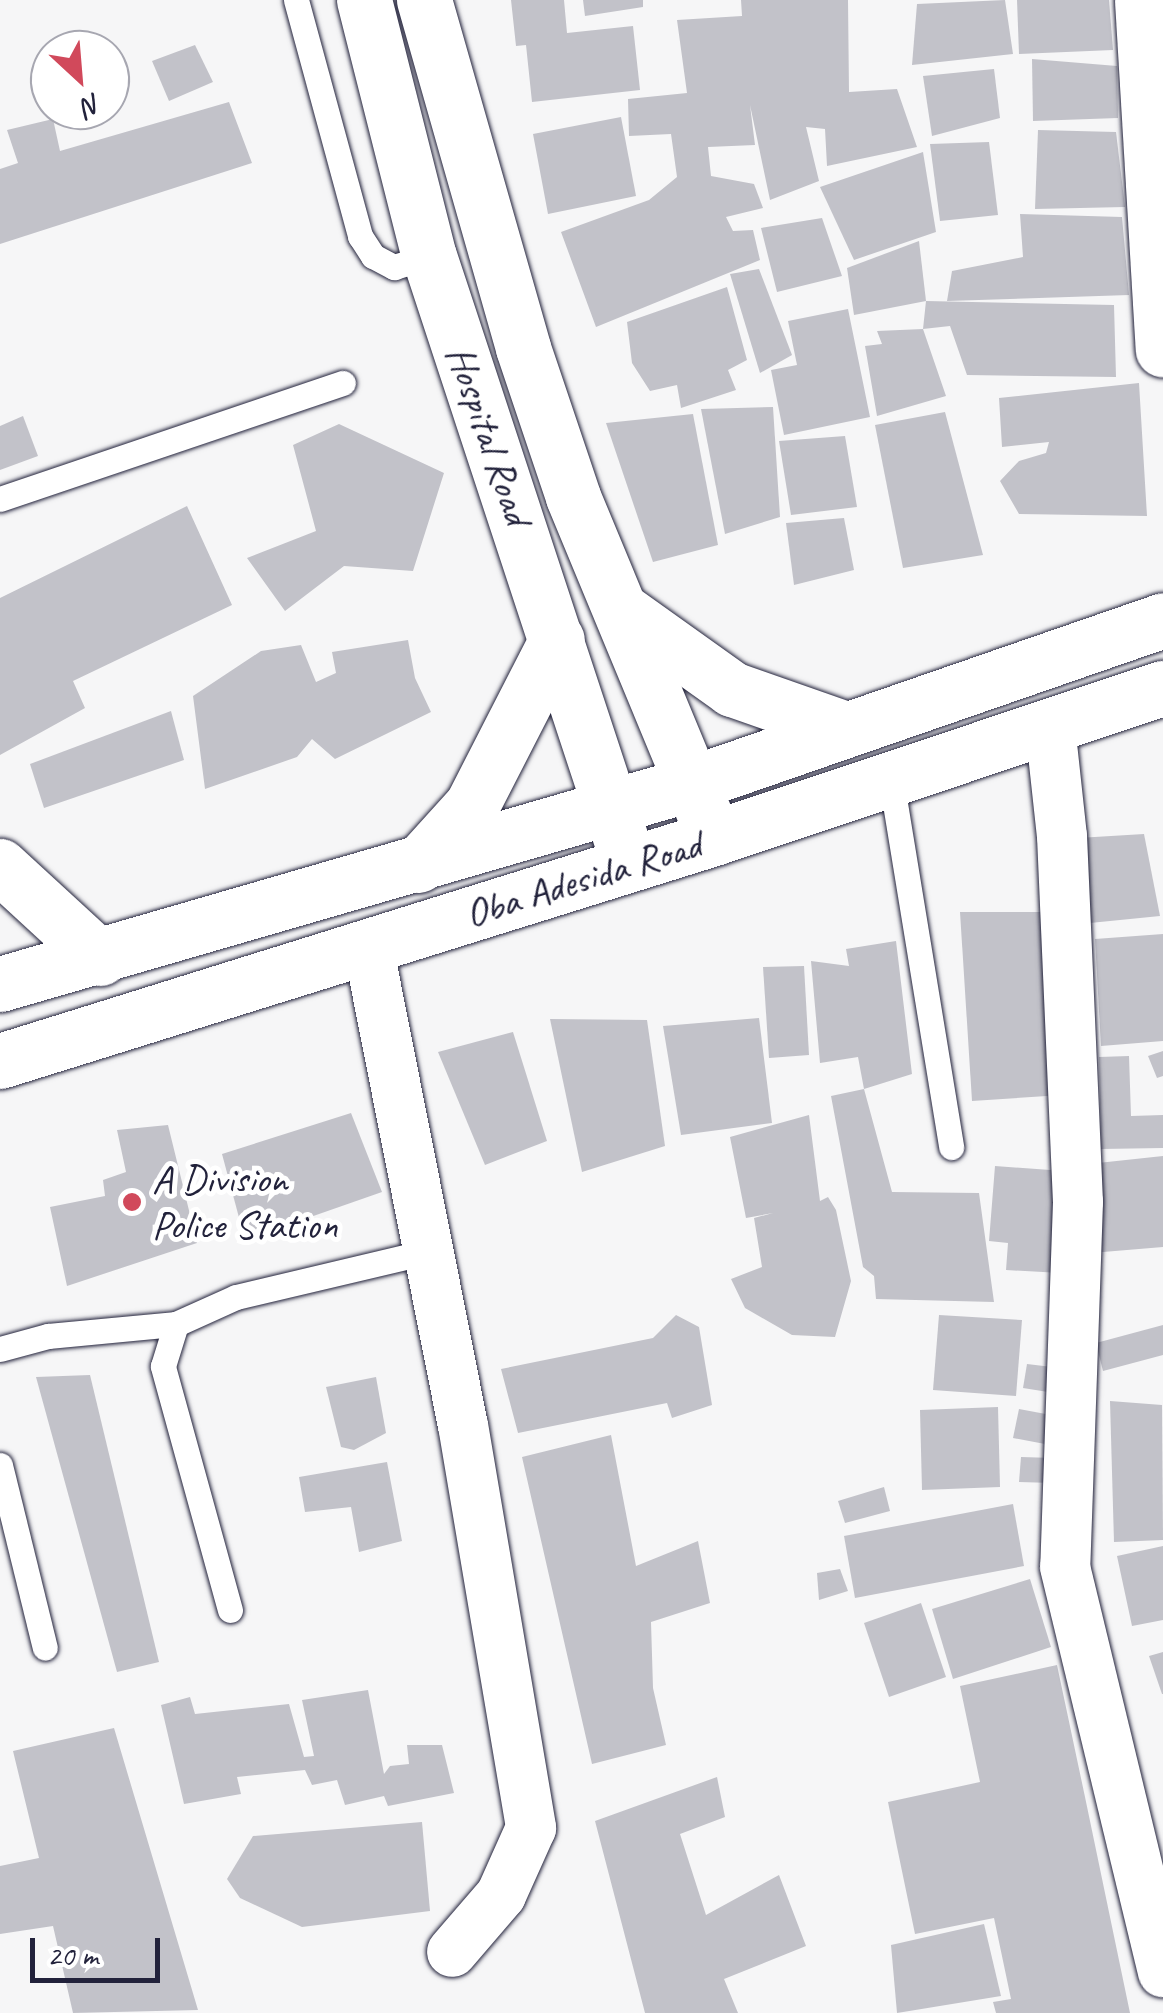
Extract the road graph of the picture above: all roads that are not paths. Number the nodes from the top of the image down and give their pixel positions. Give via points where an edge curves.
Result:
1 (296, 0) edge
2 (364, 0) edge
3 (424, 0) edge
4 (1142, 0) edge
5 (429, 256) junction
6 (1163, 349) edge
7 (343, 383) dead end
8 (0, 498) edge
9 (624, 612) junction
10 (1163, 620) edge
11 (557, 639) junction
12 (1163, 688) edge
13 (1050, 726) junction
14 (846, 729) junction
15 (891, 779) junction
16 (693, 784) junction
17 (611, 807) junction
18 (714, 838) junction
19 (629, 864) junction
20 (0, 866) edge
21 (418, 866) junction
22 (368, 946) junction
23 (100, 958) junction
24 (0, 984) edge
25 (0, 1061) edge
26 (951, 1147) dead end
27 (427, 1252) junction
28 (176, 1324) junction
29 (0, 1350) edge
30 (0, 1465) edge
31 (230, 1610) dead end
32 (45, 1648) dead end
33 (452, 1952) dead end
34 (1163, 1972) edge

1 - 5 lane via 360,236 373,256 394,267
2 - 5 main road, Hospital Road
3 - 9 main road, Hospital Road via 530,367 573,496
4 - 6 main road
5 - 11 main road, Hospital Road
7 - 8 lane
9 - 14 main road via 732,689
9 - 16 main road, Hospital Road
10 - 14 main road, Oba Adesida Road
11 - 17 main road, Hospital Road
11 - 21 main road via 472,805
12 - 13 main road, Oba Adesida Road
13 - 15 main road, Oba Adesida Road
13 - 34 street via 1062,836 1078,1202 1065,1567
14 - 16 main road, Oba Adesida Road
15 - 18 main road, Oba Adesida Road
15 - 26 lane
16 - 17 main road, Oba Adesida Road
16 - 18 main road, Hospital Road
17 - 19 main road, Hospital Road
17 - 21 main road, Oba Adesida Road
18 - 19 main road, Oba Adesida Road
19 - 22 main road, Oba Adesida Road
20 - 23 main road
21 - 23 main road, Oba Adesida Road
22 - 25 main road, Oba Adesida Road
22 - 27 street
23 - 24 main road, Oba Adesida Road
27 - 28 lane via 236,1297
27 - 33 street via 531,1828 501,1895
28 - 29 lane via 48,1336
28 - 31 lane via 164,1366
30 - 32 lane

